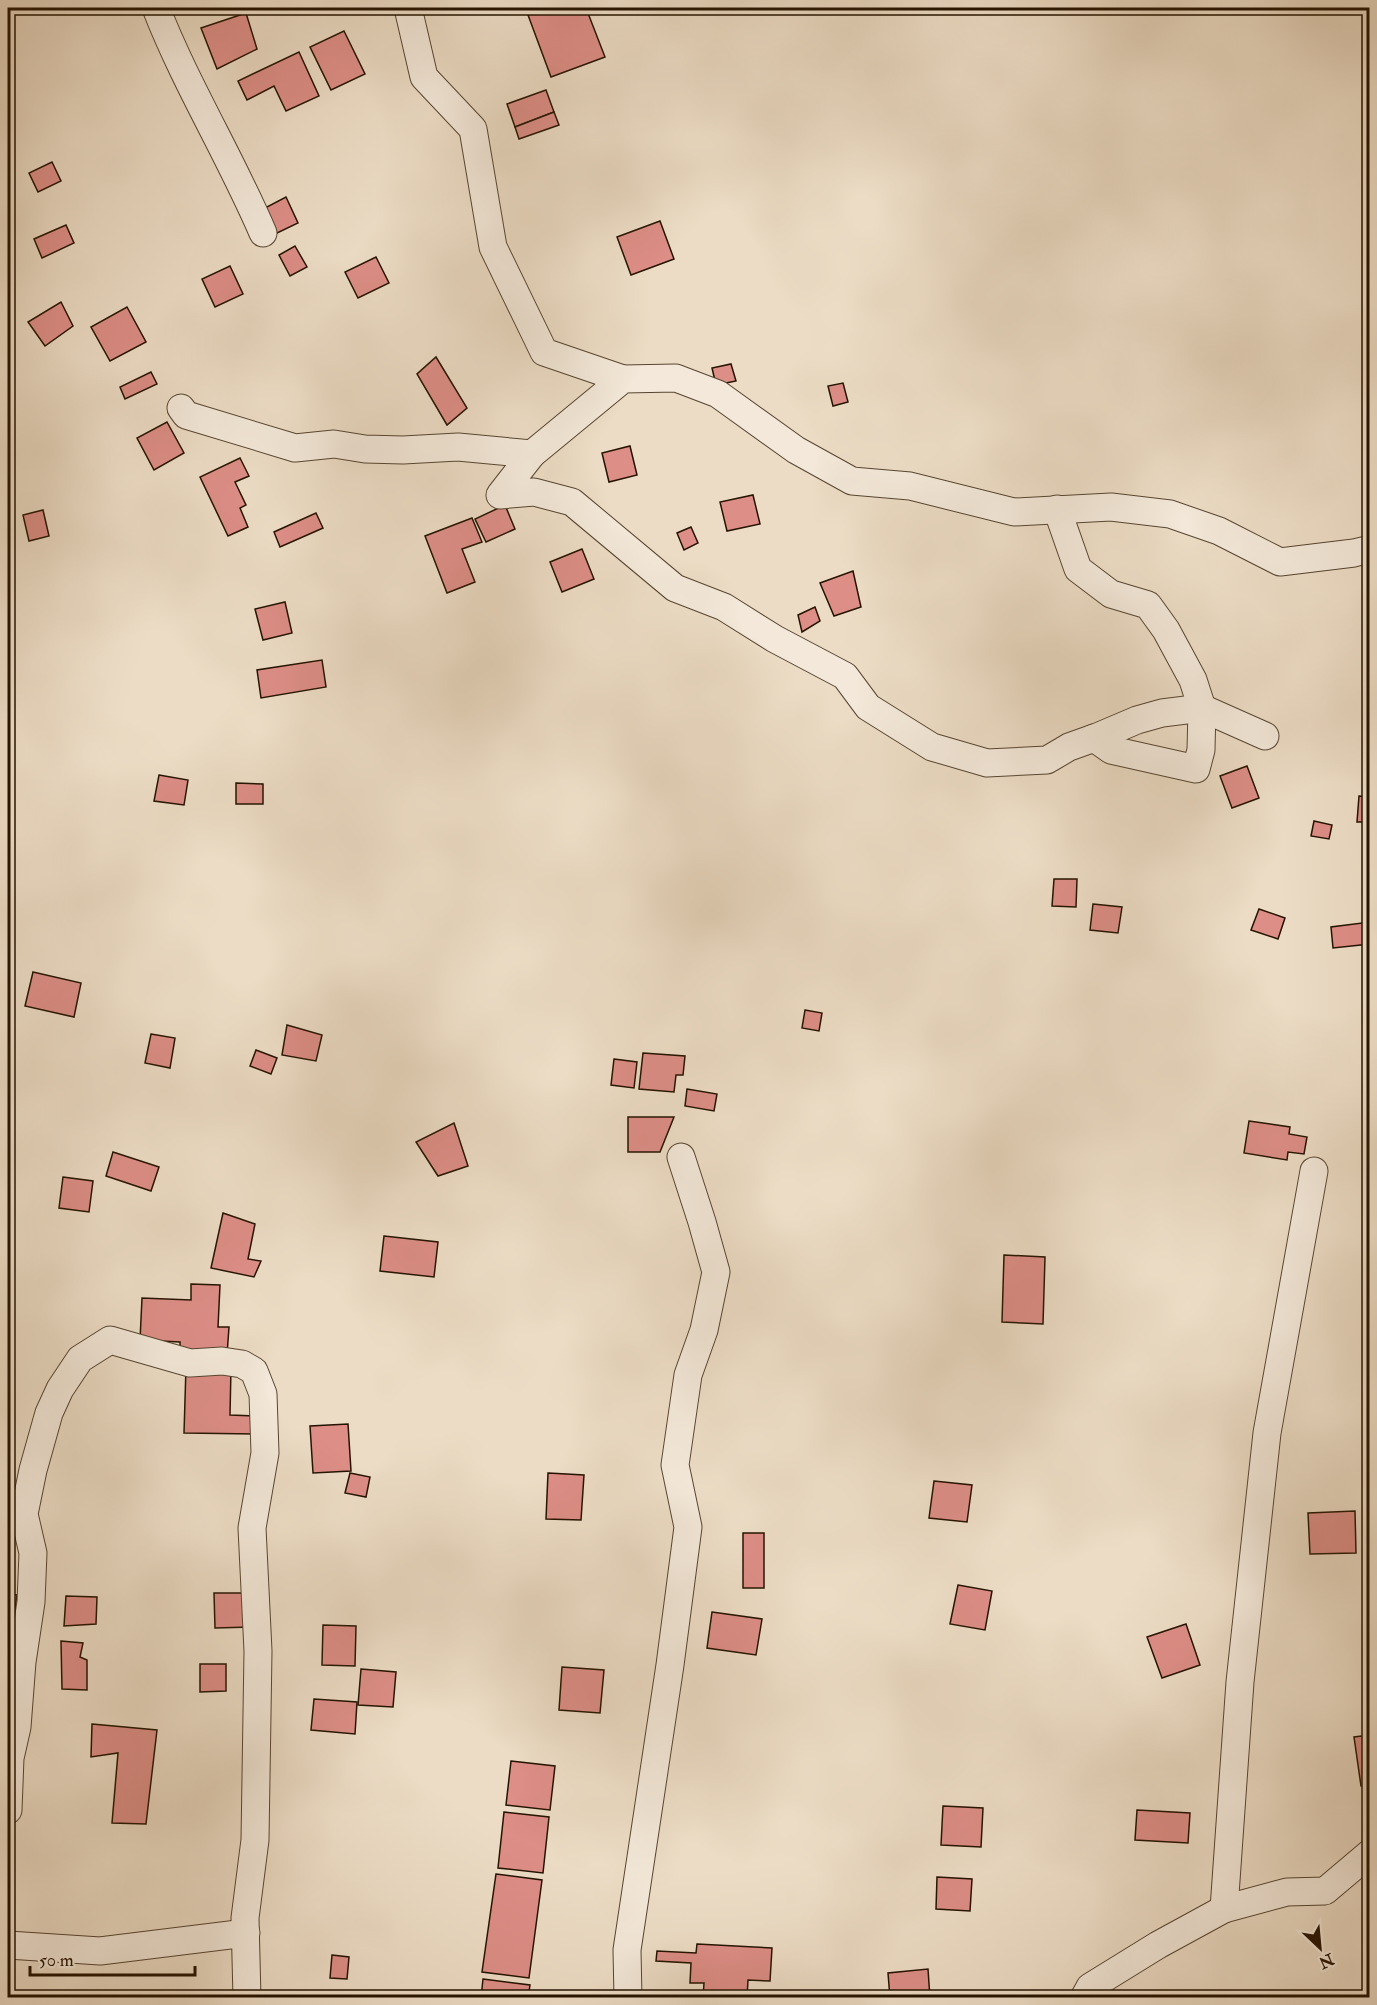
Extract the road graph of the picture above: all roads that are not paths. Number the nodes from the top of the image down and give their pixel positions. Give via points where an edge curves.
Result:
1 (156, 8) edge
2 (408, 8) edge
3 (263, 233) dead end
4 (623, 379) junction
5 (181, 408) dead end
6 (532, 454) junction
7 (1057, 509) junction
8 (1370, 549) edge
9 (1202, 708) junction
10 (1265, 736) dead end
11 (1094, 738) junction
12 (681, 1157) dead end
13 (1314, 1171) dead end
14 (8, 1810) edge
15 (1370, 1853) edge
16 (1224, 1909) junction
17 (246, 1933) junction
18 (8, 1945) edge
19 (247, 1998) edge
20 (628, 1998) edge
21 (1084, 1998) edge

1 - 3 street
2 - 4 street via 424,77 473,129 493,247 544,352
4 - 6 street
4 - 7 street via 676,378 718,394 796,450 852,481 910,486 1014,512
5 - 6 street via 186,415 295,448 334,444 403,450 458,447
6 - 11 street via 500,495 534,492 572,502 675,588 724,607 845,676 868,706 932,747 987,763 1037,761
7 - 8 street via 1111,507 1170,514 1219,531 1281,562
7 - 9 street via 1078,568 1112,594 1148,605 1193,680
9 - 10 street
9 - 11 street via 1162,713
9 - 11 street via 1201,750 1196,769 1111,750
12 - 20 street via 716,1272 704,1330 688,1375 675,1465 688,1527 627,1950
13 - 16 street via 1266,1444 1240,1682
14 - 17 street via 10,1758 31,1602 33,1553 24,1514 49,1413 60,1389 80,1359 110,1340 190,1363 242,1364 254,1371 263,1394 265,1453 252,1528 258,1651 255,1840
15 - 16 street via 1325,1891 1287,1892
16 - 21 street via 1090,1987
17 - 18 street via 100,1952
17 - 19 street

